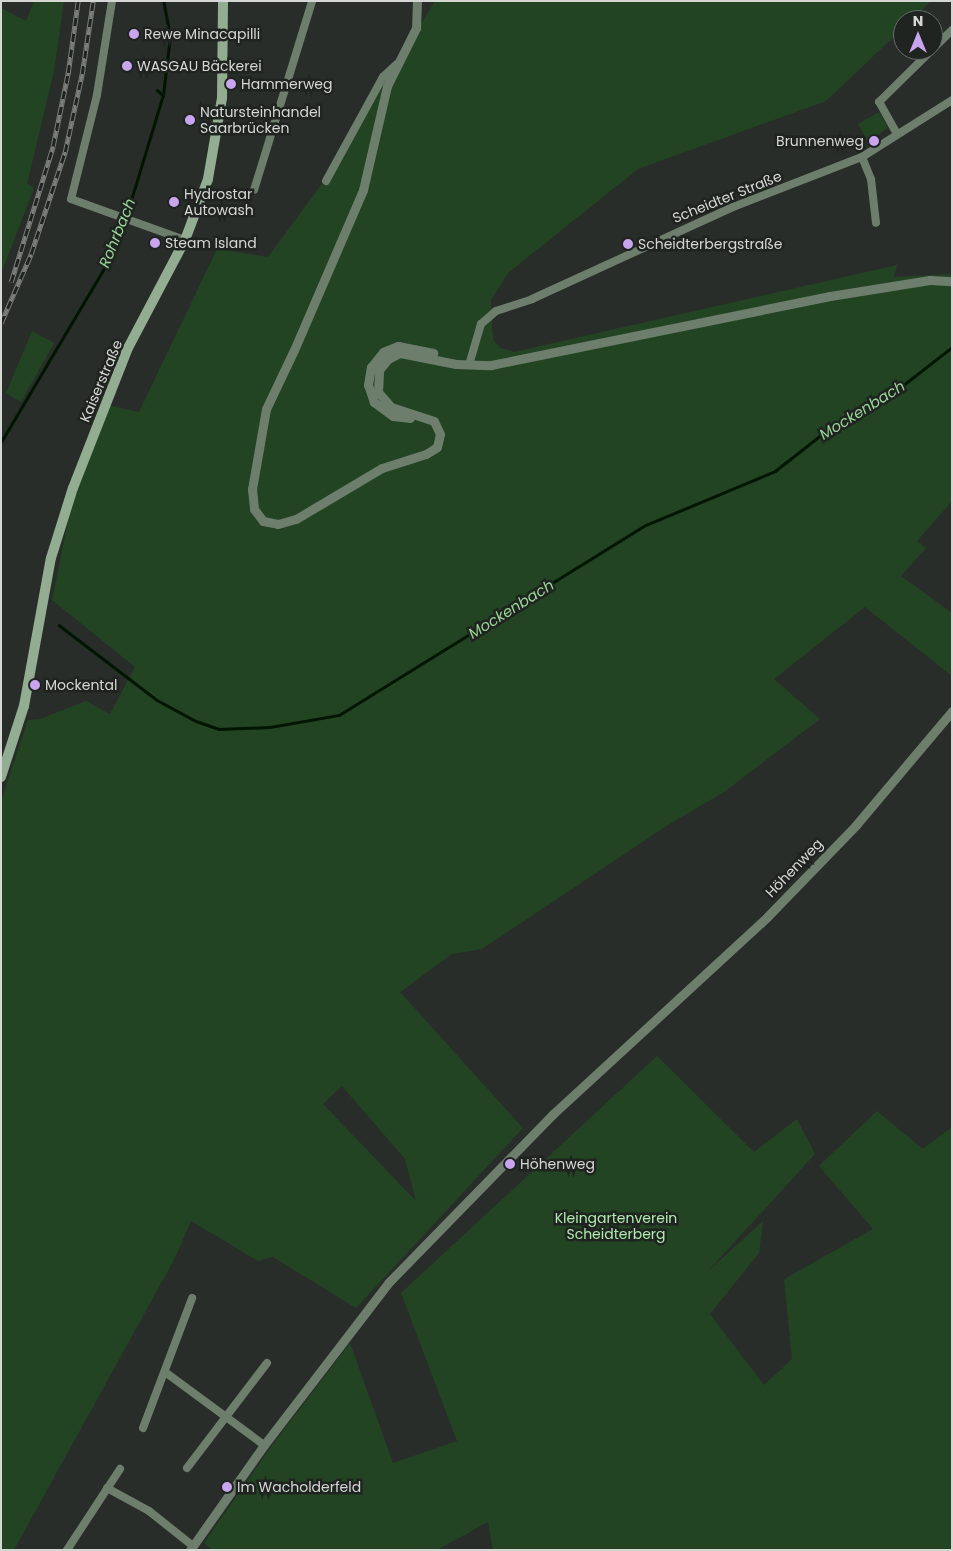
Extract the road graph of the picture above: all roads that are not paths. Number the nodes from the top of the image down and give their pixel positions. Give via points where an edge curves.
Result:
1 (112, 1) edge
2 (222, 1) edge
3 (312, 1) edge
4 (417, 1) edge
5 (952, 30) edge
6 (401, 61) junction
7 (952, 100) edge
8 (897, 134) junction
9 (862, 157) junction
10 (326, 181) dead end
11 (254, 190) dead end
12 (876, 223) dead end
13 (185, 240) junction
14 (952, 281) edge
15 (469, 364) junction
16 (952, 711) edge
17 (1, 777) edge
18 (192, 1298) dead end
19 (267, 1363) dead end
20 (165, 1372) junction
21 (226, 1418) junction
22 (143, 1428) dead end
23 (264, 1444) junction
24 (187, 1468) dead end
25 (120, 1470) dead end
26 (107, 1488) junction
27 (191, 1548) edge
28 (67, 1550) edge

1 - 13 street via 97,96 71,199
2 - 13 main road, Kaiserstraße via 222,98 214,152 203,198
3 - 11 street
4 - 6 street via 416,28
5 - 8 street via 879,102
6 - 10 street via 383,77
6 - 15 street via 387,86 363,190 266,409 252,489 258,516 269,524 285,523 382,468 426,454 437,447 440,439 434,421 386,403 377,384 382,364 400,353
7 - 8 street, Scheidter Straße
8 - 9 street, Scheidter Straße
9 - 12 street via 869,170
9 - 15 street, Scheidter Straße via 733,207 532,299 496,311 481,324
13 - 17 main road, Kaiserstraße via 128,348 72,492 51,558 24,706
14 - 15 street via 930,280 830,296 514,361
16 - 23 street, Höhenweg via 856,825 766,916 594,1075 446,1221 389,1282
18 - 20 street
19 - 21 street
20 - 21 street
20 - 22 street
21 - 23 street
21 - 24 street
23 - 27 street, Höhenweg
25 - 26 street
26 - 27 street via 149,1511
26 - 28 street

